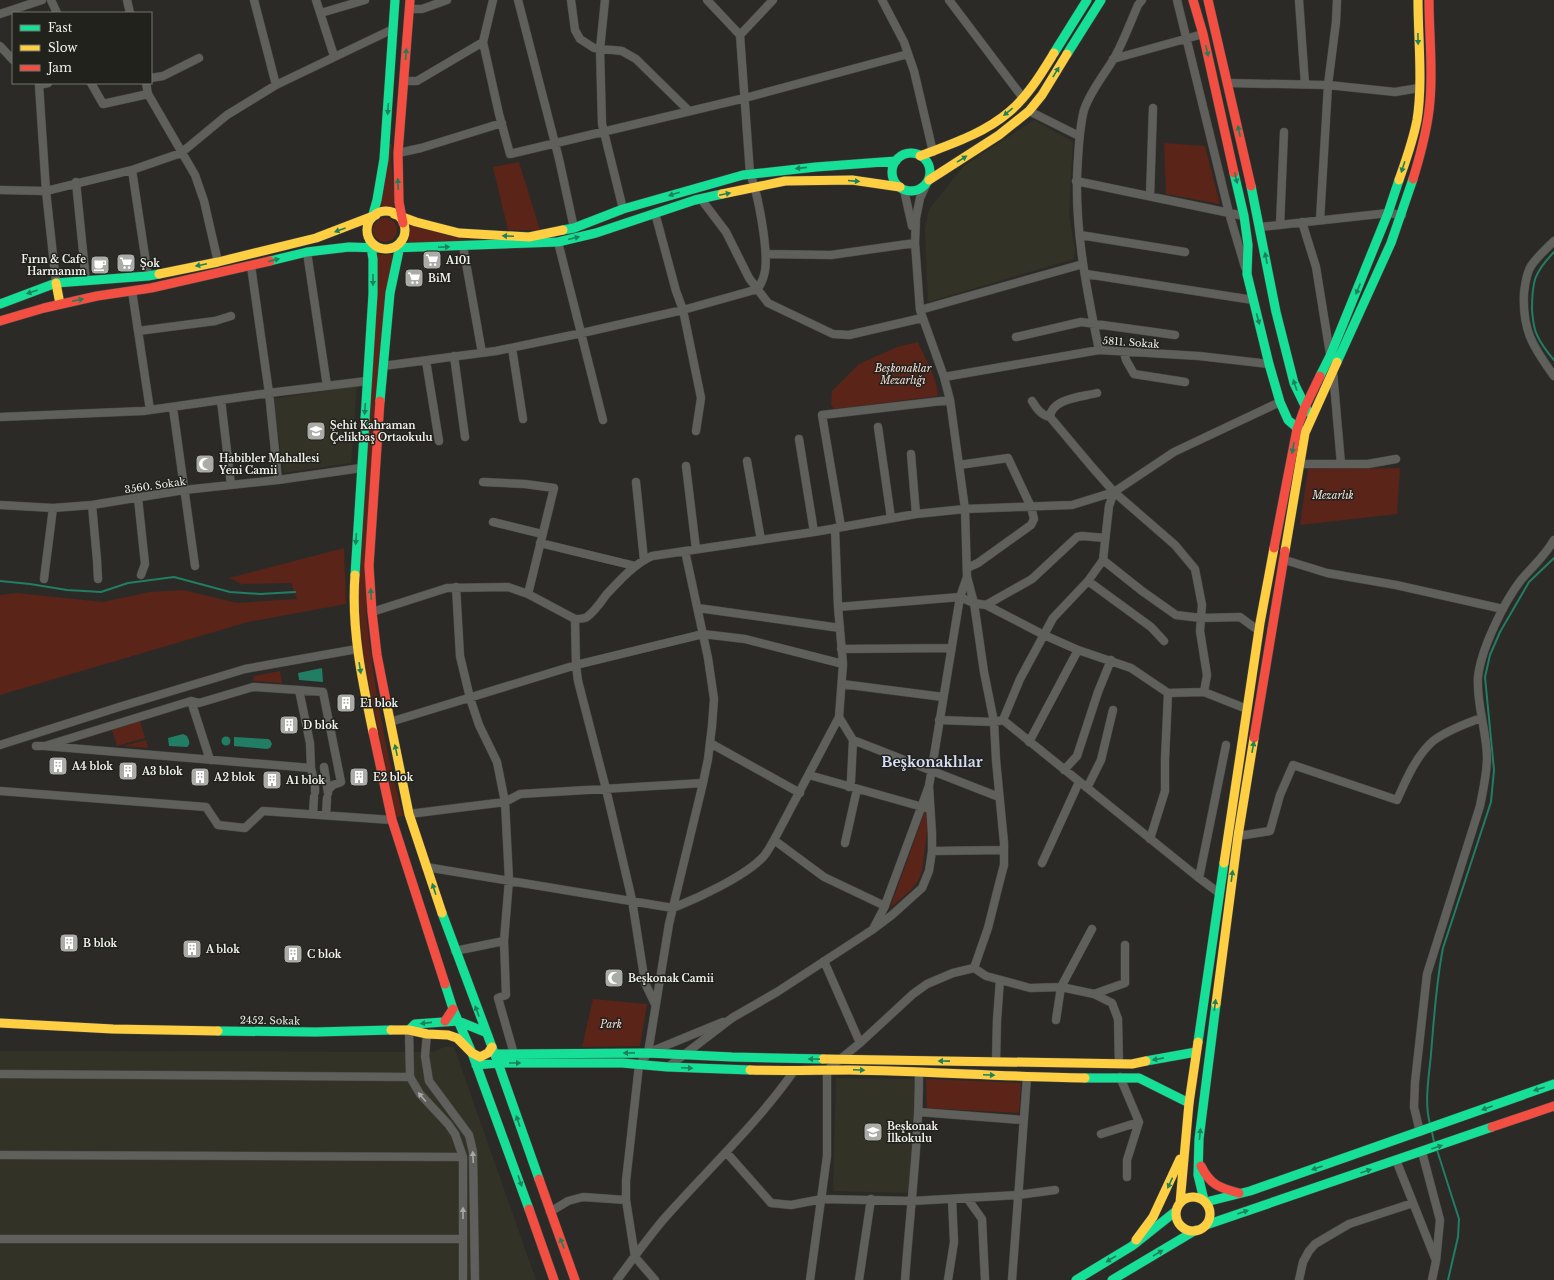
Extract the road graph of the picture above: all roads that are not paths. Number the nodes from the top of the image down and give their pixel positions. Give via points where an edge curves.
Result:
1 (42, 0) edge
2 (51, 0) edge
3 (127, 0) edge
4 (254, 0) edge
5 (316, 0) edge
6 (365, 0) edge
7 (395, 0) edge
8 (447, 0) edge
9 (492, 0) edge
10 (518, 0) edge
11 (571, 0) edge
12 (605, 0) edge
13 (707, 0) edge
14 (773, 0) edge
15 (882, 0) edge
16 (949, 0) edge
17 (1086, 0) edge
18 (1101, 0) edge
19 (1142, 0) edge
20 (1177, 0) edge
21 (1193, 0) edge
22 (1208, 0) edge
23 (1298, 0) edge
24 (1337, 0) edge
25 (1418, 0) edge
26 (1429, 0) edge
27 (409, 4) edge
28 (57, 12) edge
29 (130, 12) edge
30 (321, 13) junction
31 (0, 14) edge
32 (393, 29) junction
33 (1203, 34) junction
34 (740, 35) junction
35 (1186, 39) junction
36 (483, 42) junction
37 (0, 46) edge
38 (600, 49) junction
39 (908, 54) junction
40 (334, 56) junction
41 (199, 58) dead end
42 (12, 59) edge
43 (1113, 59) junction
44 (152, 78) edge
45 (404, 81) junction
46 (1228, 83) junction
47 (38, 84) edge
48 (92, 84) edge
49 (146, 84) edge
50 (1304, 84) junction
51 (1328, 84) junction
52 (276, 85) junction
53 (1419, 88) junction
54 (148, 94) junction
55 (745, 98) junction
56 (1023, 98) junction
57 (1153, 108) dead end
58 (689, 111) junction
59 (1029, 111) junction
60 (502, 123) junction
61 (604, 132) junction
62 (1284, 132) dead end
63 (1079, 136) junction
64 (554, 142) junction
65 (933, 152) junction
66 (181, 153) junction
67 (398, 153) junction
68 (920, 156) junction
69 (896, 161) junction
70 (132, 170) junction
71 (750, 174) junction
72 (1076, 181) junction
73 (76, 182) junction
74 (927, 182) junction
75 (756, 187) junction
76 (902, 189) junction
77 (0, 190) edge
78 (46, 191) junction
79 (1150, 196) junction
80 (701, 199) junction
81 (623, 209) junction
82 (654, 213) junction
83 (1229, 213) junction
84 (1388, 213) junction
85 (1402, 215) junction
86 (373, 216) junction
87 (1244, 216) junction
88 (400, 218) junction
89 (1320, 220) junction
90 (1302, 222) junction
91 (1280, 225) junction
92 (1260, 227) junction
93 (574, 228) junction
94 (1080, 235) junction
95 (1554, 241) edge
96 (558, 242) junction
97 (915, 243) junction
98 (374, 246) junction
99 (397, 246) junction
100 (463, 246) junction
101 (306, 252) junction
102 (1185, 252) dead end
103 (766, 254) junction
104 (218, 262) junction
105 (1083, 264) junction
106 (251, 266) junction
107 (1086, 274) junction
108 (1247, 274) junction
109 (148, 276) junction
110 (86, 281) junction
111 (56, 283) junction
112 (758, 289) junction
113 (132, 291) junction
114 (1253, 300) junction
115 (0, 304) edge
116 (60, 304) junction
117 (683, 310) junction
118 (921, 314) junction
119 (231, 316) dead end
120 (0, 321) edge
121 (1093, 323) junction
122 (138, 331) junction
123 (582, 334) junction
124 (1175, 335) dead end
125 (1016, 337) dead end
126 (512, 348) junction
127 (1099, 350) junction
128 (1124, 352) junction
129 (482, 353) junction
130 (454, 356) junction
131 (1330, 356) junction
132 (426, 361) junction
133 (1270, 364) junction
134 (383, 366) junction
135 (1333, 371) junction
136 (1554, 376) edge
137 (944, 377) junction
138 (367, 381) junction
139 (1185, 382) dead end
140 (327, 386) junction
141 (269, 393) junction
142 (1097, 393) dead end
143 (221, 400) junction
144 (950, 400) junction
145 (1032, 401) dead end
146 (1280, 402) junction
147 (1305, 407) junction
148 (173, 408) junction
149 (150, 410) junction
150 (0, 417) edge
151 (1050, 417) junction
152 (523, 419) dead end
153 (603, 420) dead end
154 (1311, 420) junction
155 (878, 427) dead end
156 (696, 431) dead end
157 (1301, 431) junction
158 (465, 437) dead end
159 (799, 439) dead end
160 (440, 441) dead end
161 (911, 454) dead end
162 (1396, 459) dead end
163 (747, 461) dead end
164 (1300, 464) junction
165 (1341, 464) junction
166 (959, 465) junction
167 (686, 466) dead end
168 (361, 468) junction
169 (278, 480) junction
170 (483, 482) dead end
171 (636, 482) dead end
172 (231, 485) junction
173 (184, 490) junction
174 (1114, 492) junction
175 (138, 498) junction
176 (0, 505) edge
177 (92, 505) junction
178 (1031, 506) junction
179 (52, 508) junction
180 (965, 509) junction
181 (916, 514) junction
182 (891, 518) junction
183 (493, 522) dead end
184 (838, 528) junction
185 (814, 532) junction
186 (542, 534) junction
187 (1105, 538) junction
188 (762, 540) junction
189 (1554, 540) edge
190 (540, 543) junction
191 (696, 549) junction
192 (685, 551) junction
193 (644, 560) junction
194 (1103, 560) junction
195 (1285, 560) junction
196 (195, 566) dead end
197 (635, 566) junction
198 (967, 572) junction
199 (141, 576) dead end
200 (44, 579) dead end
201 (98, 579) dead end
202 (1088, 581) junction
203 (456, 587) junction
204 (528, 594) junction
205 (960, 597) junction
206 (974, 603) junction
207 (986, 605) junction
208 (838, 607) junction
209 (698, 608) junction
210 (1503, 609) junction
211 (372, 612) junction
212 (1201, 618) junction
213 (575, 619) junction
214 (840, 628) junction
215 (1259, 631) junction
216 (703, 634) junction
217 (1044, 635) junction
218 (1164, 641) dead end
219 (950, 648) junction
220 (358, 649) junction
221 (841, 649) junction
222 (1078, 650) junction
223 (1111, 660) junction
224 (842, 664) junction
225 (576, 665) junction
226 (842, 684) junction
227 (299, 690) junction
228 (1204, 692) junction
229 (1168, 693) junction
230 (943, 697) junction
231 (470, 698) junction
232 (191, 701) junction
233 (1247, 709) junction
234 (1113, 710) dead end
235 (839, 717) junction
236 (1481, 718) junction
237 (940, 720) junction
238 (999, 721) junction
239 (390, 722) junction
240 (853, 740) junction
241 (1029, 742) junction
242 (710, 743) junction
243 (0, 745) edge
244 (1226, 745) dead end
245 (36, 746) dead end
246 (45, 746) junction
247 (210, 760) junction
248 (324, 767) dead end
249 (311, 768) junction
250 (1064, 770) junction
251 (932, 771) junction
252 (809, 775) junction
253 (1079, 782) junction
254 (703, 783) junction
255 (928, 786) junction
256 (853, 788) junction
257 (1087, 788) junction
258 (606, 789) junction
259 (0, 791) edge
260 (800, 793) junction
261 (328, 794) junction
262 (999, 797) junction
263 (505, 802) junction
264 (921, 807) junction
265 (930, 810) junction
266 (313, 814) junction
267 (409, 814) junction
268 (326, 815) junction
269 (392, 820) junction
270 (1238, 836) junction
271 (1150, 839) junction
272 (774, 840) junction
273 (845, 843) dead end
274 (1004, 850) junction
275 (932, 851) junction
276 (1042, 863) dead end
277 (426, 866) junction
278 (1199, 878) junction
279 (509, 880) junction
280 (1219, 893) junction
281 (632, 900) junction
282 (885, 906) junction
283 (672, 908) junction
284 (872, 930) junction
285 (1092, 930) dead end
286 (504, 941) junction
287 (1125, 945) dead end
288 (455, 951) junction
289 (824, 961) junction
290 (974, 968) junction
291 (1000, 980) junction
292 (1061, 987) junction
293 (1094, 994) junction
294 (655, 1005) junction
295 (453, 1009) junction
296 (732, 1018) junction
297 (1056, 1020) dead end
298 (445, 1021) junction
299 (458, 1021) junction
300 (0, 1023) edge
301 (50, 1026) junction
302 (0, 1030) edge
303 (409, 1030) junction
304 (485, 1032) junction
305 (427, 1034) junction
306 (860, 1043) junction
307 (493, 1051) junction
308 (1196, 1052) junction
309 (472, 1053) junction
310 (648, 1053) junction
311 (514, 1054) junction
312 (684, 1055) junction
313 (841, 1060) junction
314 (996, 1062) junction
315 (498, 1063) junction
316 (639, 1064) junction
317 (1119, 1064) junction
318 (476, 1065) junction
319 (668, 1067) junction
320 (827, 1070) junction
321 (794, 1071) junction
322 (919, 1072) junction
323 (0, 1074) edge
324 (410, 1077) junction
325 (1027, 1077) junction
326 (1120, 1077) junction
327 (1554, 1084) edge
328 (1189, 1103) junction
329 (1554, 1106) edge
330 (919, 1112) junction
331 (1023, 1120) junction
332 (1139, 1122) junction
333 (1420, 1132) junction
334 (1101, 1134) dead end
335 (1185, 1147) junction
336 (726, 1152) junction
337 (1422, 1152) junction
338 (0, 1156) edge
339 (463, 1157) junction
340 (1198, 1157) junction
341 (1396, 1160) junction
342 (1127, 1177) dead end
343 (1055, 1190) dead end
344 (1239, 1193) junction
345 (1018, 1195) junction
346 (967, 1198) junction
347 (822, 1199) junction
348 (871, 1199) junction
349 (952, 1199) junction
350 (626, 1200) junction
351 (912, 1201) junction
352 (1205, 1201) junction
353 (1413, 1203) junction
354 (1178, 1207) junction
355 (550, 1212) junction
356 (1206, 1225) junction
357 (1196, 1230) junction
358 (0, 1239) edge
359 (463, 1239) junction
360 (1132, 1246) junction
361 (635, 1257) junction
362 (1436, 1261) junction
363 (463, 1280) edge
364 (475, 1280) edge
365 (554, 1280) edge
366 (575, 1280) edge
367 (617, 1280) edge
368 (655, 1280) edge
369 (810, 1280) edge
370 (859, 1280) edge
371 (905, 1280) edge
372 (948, 1280) edge
373 (984, 1280) edge
374 (1012, 1280) edge
375 (1076, 1280) edge
376 (1112, 1280) edge
377 (1299, 1280) edge
378 (1432, 1280) edge

1 - 31 street
2 - 28 street
3 - 29 street
4 - 52 street
5 - 30 street
6 - 30 street
7 - 32 main road
8 - 27 street via 422,9
9 - 36 street
10 - 64 street
11 - 38 street via 575,30 580,39
12 - 38 street
13 - 34 street
14 - 34 street
15 - 39 street
16 - 56 street
17 - 56 main road
59 -> 18 main road via 1042,95
19 - 43 street
20 - 35 street
21 - 33 main road
22 - 46 main road
23 - 50 street
24 - 51 street
25 -> 53 main road
26 - 85 main road via 1429,115
45 -> 27 main road
30 - 40 street
32 - 40 street
32 -> 86 main road via 384,159
33 - 35 street
33 -> 87 main road
34 - 55 street
35 - 43 street
35 - 83 street
36 - 45 street via 418,81
36 - 60 street
37 - 42 street
38 - 58 street via 622,51 636,59
38 - 61 street
39 - 55 street
39 - 65 street
40 - 52 street
41 - 44 street via 163,76
43 - 63 street via 1088,100
45 - 67 main road
46 - 50 street
92 -> 46 main road
47 - 78 street
48 - 54 street via 103,104
49 - 54 street
50 - 51 street
51 - 53 street via 1395,92
51 - 89 street
52 - 66 street via 227,115
53 -> 84 main road via 1413,139
54 - 66 street
55 - 58 street
55 - 71 street
56 -> 65 main road via 990,125
57 - 79 street
58 - 61 street
59 - 63 street
74 -> 59 main road
60 - 64 street via 510,154
60 - 67 street
61 - 64 street
61 - 81 street
62 - 91 street
63 - 72 street
64 - 93 street
65 - 68 main road
66 - 70 street
66 - 104 street via 195,175 204,201
88 -> 67 main road
68 - 69 main road via 904,154
68 - 74 main road via 925,159 930,169
69 -> 71 main road
69 - 76 main road via 892,172 893,178
70 - 73 street
70 - 109 street
71 - 75 street
71 -> 81 main road
72 - 79 street
72 - 94 street
73 - 78 street
73 - 110 street
74 - 76 main road via 916,191
74 - 97 street via 920,198 916,218
75 -> 76 main road via 785,181 852,180
80 -> 75 main road
75 - 103 street
76 - 97 street
77 - 78 street
78 - 111 street
79 - 83 street
80 - 82 main road
80 - 112 street via 726,232 749,278
81 - 93 main road
96 -> 82 main road via 596,233
82 - 117 street
83 - 87 street
83 - 108 street
84 - 85 street
84 - 89 street
84 -> 131 main road
85 - 135 main road
86 - 88 main road via 388,212
86 - 98 main road via 367,229
86 -> 104 main road via 316,238
87 - 108 main road via 1248,244
93 -> 88 main road via 529,237 459,233
88 - 99 main road via 405,229
89 - 90 street
90 - 91 street
90 - 131 street via 1316,267
91 - 92 street
147 -> 92 main road via 1292,376 1276,312
94 - 102 street
94 - 105 street
95 - 136 street via 1530,267 1525,282 1524,302 1526,328 1540,356
96 - 100 main road
96 - 123 street
97 - 103 street via 831,255
97 - 118 street
98 - 99 main road
98 - 101 main road
98 -> 138 main road via 374,294
99 -> 100 main road
99 - 134 main road
100 - 129 street
106 -> 101 main road
101 - 140 street
103 - 112 street via 765,275
104 -> 109 main road
105 - 107 street
105 - 118 street
106 - 113 main road
106 - 141 street
107 - 114 street
107 - 121 street
108 - 114 main road
109 - 110 main road
110 - 111 main road
111 -> 115 main road
111 - 116 main road
112 - 117 street
112 - 118 street via 768,303 833,334 849,335
116 -> 113 main road
113 - 122 street
114 -> 133 main road
116 - 120 main road
117 - 123 street
117 - 156 street via 701,398
118 - 137 street
119 - 122 street via 215,321
121 - 124 street
121 - 125 street via 1081,322
121 - 127 street
122 - 149 street
123 - 126 street
123 - 153 street
126 - 129 street
126 - 152 street
127 - 128 street, 5811. Sokak
127 - 137 street, 5811. Sokak
128 - 133 street, 5811. Sokak via 1199,356
128 - 139 street via 1134,374
129 - 130 street
130 - 132 street
130 - 158 street
131 - 147 main road
132 - 134 street
132 - 160 street
133 - 146 main road
211 -> 134 main road via 370,566
135 - 154 main road
135 - 165 street
137 - 144 street
138 - 140 street
138 -> 168 main road
140 - 141 street
141 - 143 street
141 - 169 street
142 - 151 street via 1060,403 1052,409
143 - 148 street
143 - 172 street
144 - 166 street
144 - 184 street via 822,415
145 - 151 street via 1044,416
146 - 157 main road via 1288,420
146 - 174 street via 1174,452
147 - 154 main road
147 - 157 main road
148 - 149 street
148 - 173 street
149 - 150 street
151 - 174 street
154 - 157 main road
155 - 182 street
157 - 164 main road
157 -> 215 main road
159 - 185 street
161 - 181 street
162 - 165 street via 1368,464
163 - 188 street
164 - 165 street
164 - 195 main road
166 - 178 street via 1008,458
166 - 180 street
167 - 191 street
168 - 169 street, 3560. Sokak
168 -> 220 main road via 354,586
169 - 172 street, 3560. Sokak
170 - 186 street via 554,488
171 - 193 street
172 - 173 street, 3560. Sokak
173 - 175 street, 3560. Sokak
173 - 196 street
174 - 178 street via 1072,504
174 - 187 street via 1109,506
174 - 212 street via 1175,545 1195,569 1202,605
175 - 177 street, 3560. Sokak
175 - 199 street via 145,564
176 - 179 street, 3560. Sokak
177 - 179 street, 3560. Sokak
177 - 201 street
178 - 180 street
178 - 198 street via 1034,520 1031,525
179 - 200 street
180 - 181 street
180 - 198 street
181 - 182 street
182 - 184 street
183 - 186 street
184 - 185 street
184 - 208 street
185 - 188 street
186 - 190 street
187 - 194 street
187 - 207 street via 1077,537 1032,579
188 - 191 street
189 - 210 street via 1521,581
190 - 197 street
190 - 204 street
191 - 192 street
192 - 193 street via 652,556
192 - 209 street
193 - 197 street
194 - 202 street
194 - 212 street via 1176,615
195 - 210 street via 1327,573 1396,585
270 -> 195 main road
197 - 213 street via 587,617
198 - 205 street
198 - 206 street
202 - 217 street via 1053,618
202 - 218 street via 1151,627
203 - 204 street via 508,588
203 - 211 street
203 - 231 street via 460,656
204 - 213 street
205 - 206 street
205 - 208 street
205 - 219 street
206 - 207 street
206 - 238 street via 984,672
207 - 217 street
208 - 214 street
209 - 214 street
209 - 216 street
210 - 236 street via 1481,660 1478,678
211 - 239 main road
212 - 215 street via 1240,617
212 - 228 street via 1200,631 1207,675
213 - 225 street
214 - 221 street
215 - 233 main road
216 - 224 street via 745,639
216 - 225 street
216 - 242 street via 714,699
217 - 222 street
217 - 238 street
219 - 221 street
219 - 230 street
220 - 243 street via 245,670
220 -> 269 main road via 361,675
221 - 224 street
222 - 223 street
222 - 241 street
223 - 229 street via 1132,668
223 - 250 street via 1077,756
224 - 226 street
225 - 231 street
225 - 258 street
226 - 230 street
226 - 235 street
227 - 232 street via 253,687 199,703
227 - 249 street via 310,743
227 - 261 street via 323,692 341,782 333,785
228 - 229 street
228 - 233 street
229 - 271 street via 1165,791
230 - 237 street
231 - 239 street
231 - 263 street via 479,725 497,762
232 - 246 street
232 - 247 street
233 - 280 main road
234 - 257 street via 1101,760
235 - 240 street
235 - 252 street
236 - 270 street via 1433,741 1412,766 1397,800 1293,766 1280,795 1270,831
236 - 333 street via 1487,757 1485,784 1427,974 1415,1082 1414,1107
237 - 238 street
237 - 251 street
238 - 241 street
238 - 262 street
267 -> 239 main road
240 - 251 street
240 - 256 street
241 - 250 street
242 - 254 street
242 - 260 street
244 - 278 street
245 - 246 street
246 - 247 street
247 - 249 street
248 - 261 street
249 - 266 street
250 - 253 street
251 - 255 street
251 - 262 street
252 - 256 street
252 - 260 street
253 - 257 street
253 - 276 street
254 - 258 street
254 - 283 street
255 - 264 street
255 - 265 street
256 - 264 street
256 - 273 street
257 - 271 street
258 - 263 street via 520,794
258 - 281 street
259 - 266 street via 206,807 218,825 245,828 263,811
260 - 272 street
261 - 268 street
262 - 274 street
263 - 267 street
263 - 279 street
264 - 265 street
264 - 282 street
265 - 275 street
266 - 268 street
267 - 277 main road
268 - 269 street
269 - 295 main road
340 -> 270 main road
271 - 278 street
272 - 282 street via 824,877
272 - 283 street via 756,863 699,898
274 - 275 street
274 - 290 street via 1004,865 988,928
275 - 284 street via 929,871 922,888
277 - 279 street
288 -> 277 main road
278 - 280 street
279 - 281 street
279 - 286 street
280 - 308 main road
281 - 283 street
281 - 294 street via 645,983
282 - 284 street
283 - 294 street
284 - 289 street
285 - 292 street
286 - 288 street
286 - 311 street via 506,995 498,998
287 - 293 street via 1125,984
304 -> 288 main road
289 - 296 street
289 - 306 street
290 - 291 street via 986,976
290 - 306 street via 953,973 927,984
291 - 292 street via 1030,988
291 - 314 street
292 - 293 street
292 - 297 street
293 - 317 street via 1112,1003 1118,1019
294 - 310 street
295 - 298 main road
295 - 299 main road
296 - 310 street
296 - 312 street
298 - 299 main road, 2452. Sokak
298 -> 303 main road, 2452. Sokak via 415,1024
299 - 304 main road, 2452. Sokak
299 - 309 main road
300 - 301 main road, 2452. Sokak
301 - 302 main road, 2452. Sokak
301 - 303 main road, 2452. Sokak via 284,1031
303 - 305 main road
303 - 324 street
304 - 307 main road
305 - 309 main road via 458,1038
364 -> 305 street via 473,1152 469,1135 429,1081 425,1056
306 - 313 street
307 - 309 main road via 480,1057
307 - 311 main road
307 - 315 main road
308 -> 317 main road via 1132,1064
308 - 328 main road
309 - 318 main road
310 -> 311 main road
310 - 312 main road
310 - 316 street
313 -> 312 main road
312 - 319 street
314 -> 313 main road
313 - 320 street
314 - 317 main road
315 -> 316 main road
315 - 318 main road
355 -> 315 main road
316 - 319 main road
316 - 350 street
318 -> 365 main road
319 -> 321 main road
320 - 321 main road
320 -> 322 main road
320 - 347 street via 827,1156
321 - 336 street
322 -> 325 main road
322 - 330 street
323 - 324 street
339 -> 324 street via 455,1134 420,1094
325 - 326 main road
325 - 331 street
326 - 328 main road via 1139,1078
326 - 332 street
327 -> 333 main road
328 - 335 main road
337 -> 329 main road
330 - 331 street
330 - 351 street
331 - 345 street
332 - 334 street
332 - 342 street via 1128,1160
333 -> 344 main road
335 - 354 main road
335 -> 360 main road via 1153,1217
336 - 347 street via 771,1203 791,1205
336 - 361 street via 662,1221
337 - 341 main road
337 - 362 street via 1440,1220
338 - 339 street
359 -> 339 street
340 - 344 main road via 1206,1177 1213,1184
340 - 352 main road via 1198,1175
341 - 353 street
356 -> 341 main road
343 - 345 street
344 - 352 main road
345 - 346 street
345 - 374 street
346 - 349 street
346 - 373 street via 982,1220
347 - 348 street
347 - 369 street
348 - 351 street
348 - 370 street
349 - 351 street
349 - 372 street via 954,1242
350 - 355 street via 583,1197 568,1201
350 - 361 street
351 - 371 street
352 - 354 main road via 1189,1197
352 - 356 main road via 1210,1209
353 - 362 street
353 - 377 street via 1349,1224 1315,1244 1303,1262
354 - 357 main road via 1178,1221 1181,1226
354 - 360 main road
366 -> 355 main road
356 - 357 main road
376 -> 357 main road
358 - 359 street
359 - 363 street
360 -> 375 main road
361 - 367 street
361 - 368 street
362 - 378 street

